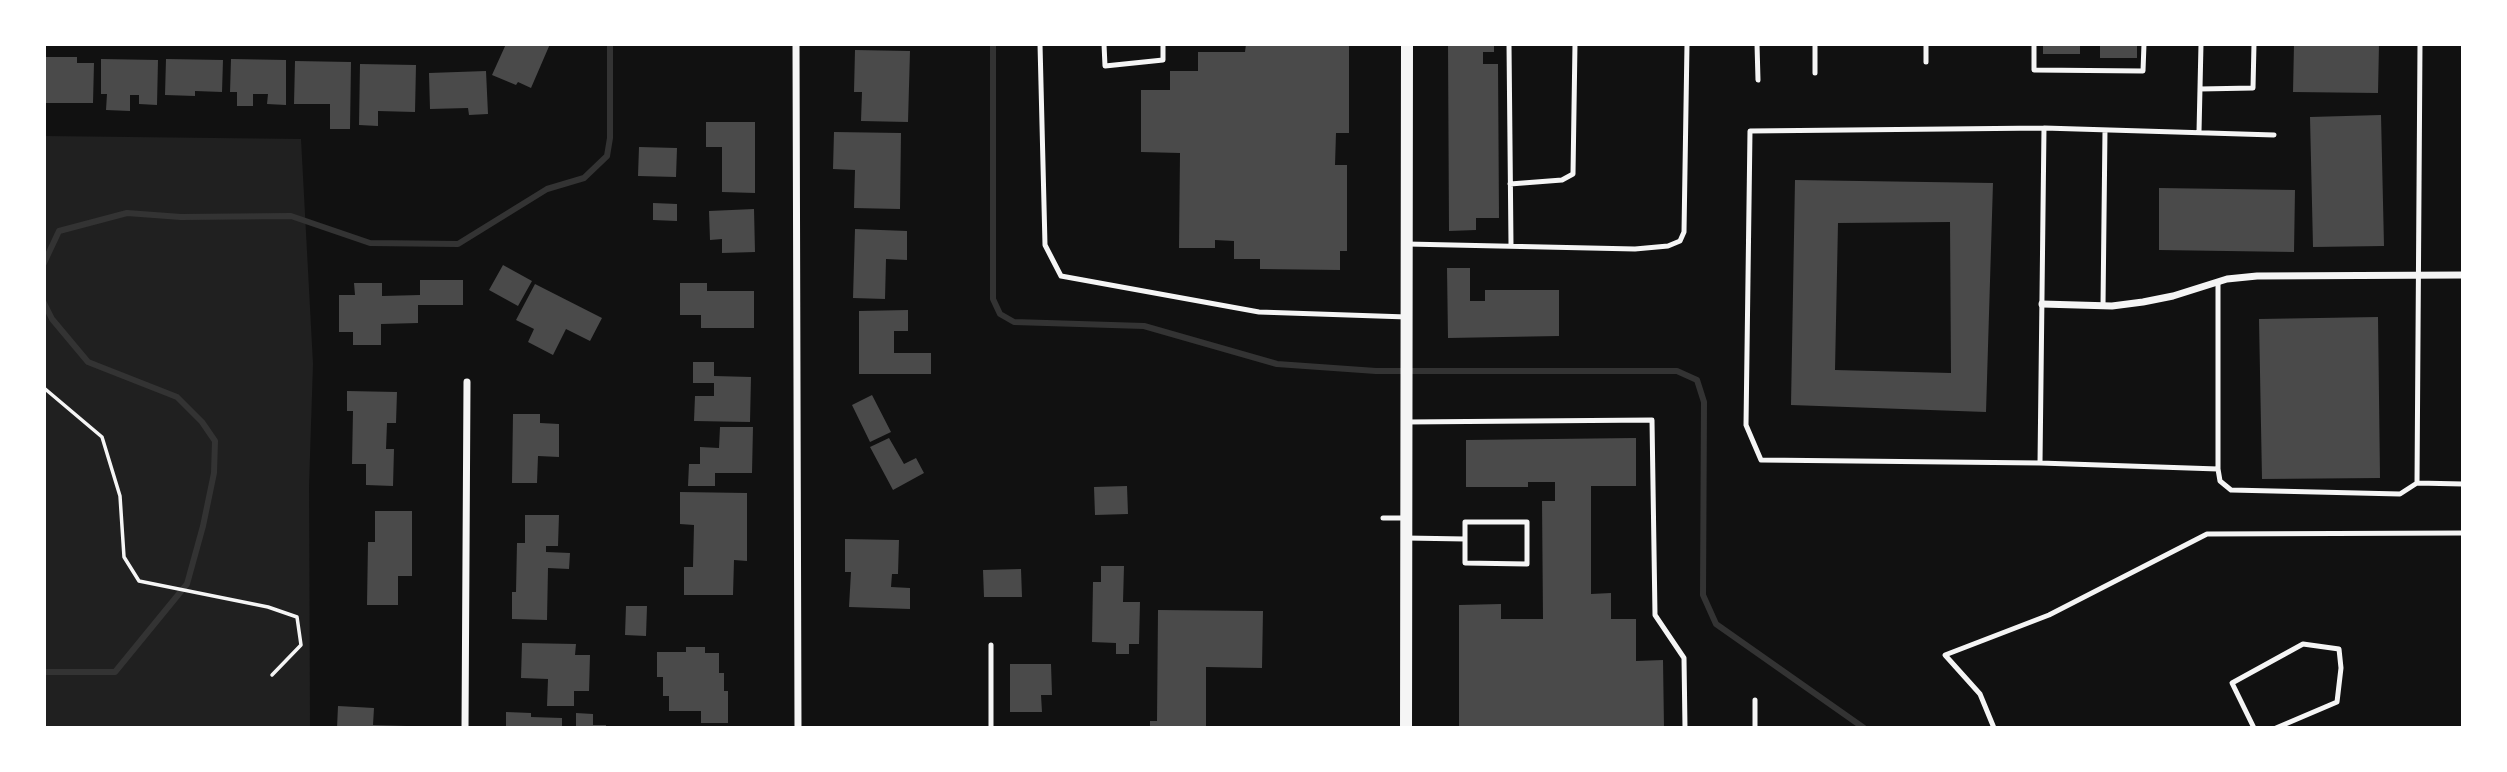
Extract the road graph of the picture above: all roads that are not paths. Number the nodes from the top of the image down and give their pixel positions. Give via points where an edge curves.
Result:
1 (796, 44) edge
2 (1040, 44) edge
3 (1104, 44) edge
4 (1163, 44) edge
5 (1407, 44) edge
6 (1509, 44) edge
7 (1575, 44) edge
8 (1687, 44) edge
9 (1757, 44) edge
10 (1815, 44) edge
11 (1926, 44) edge
12 (2034, 44) edge
13 (2144, 44) edge
14 (2201, 44) edge
15 (2254, 44) edge
16 (2420, 44) edge
17 (1926, 62) dead end
18 (1815, 73) dead end
19 (1758, 80) dead end
20 (2200, 89) junction
21 (2044, 128) junction
22 (2105, 130) junction
23 (2199, 132) junction
24 (2274, 135) dead end
25 (1510, 184) junction
26 (1407, 244) junction
27 (1511, 245) junction
28 (2417, 275) junction
29 (2463, 275) edge
30 (2218, 282) junction
31 (2042, 304) junction
32 (2103, 306) junction
33 (1407, 317) junction
34 (467, 382) dead end
35 (1406, 422) junction
36 (2040, 463) junction
37 (2218, 469) junction
38 (2417, 483) junction
39 (2463, 484) edge
40 (1383, 518) dead end
41 (1406, 518) junction
42 (2463, 533) edge
43 (1406, 538) junction
44 (1465, 539) junction
45 (991, 646) dead end
46 (1755, 700) dead end
47 (465, 728) edge
48 (798, 728) edge
49 (991, 728) edge
50 (1406, 728) edge
51 (1685, 728) edge
52 (1755, 728) edge
53 (1994, 728) edge
54 (2254, 728) edge
55 (2276, 728) edge

1 - 48 street
2 - 33 lane via 1045,245 1061,276 1259,312
3 - 4 lane via 1105,66 1163,60
5 - 26 street
6 - 25 lane
7 - 25 lane via 1573,174 1562,180
8 - 27 lane via 1684,232 1680,241 1635,249
9 - 19 lane
10 - 18 lane
11 - 17 lane
12 - 13 lane via 2034,70 2102,71 2143,71
14 - 20 lane
15 - 20 lane via 2253,88
16 - 28 lane
20 - 23 lane
21 - 22 lane
21 - 31 lane
21 - 36 lane via 1750,131 1746,425 1761,460
22 - 23 lane
22 - 32 lane
23 - 24 lane
25 - 27 lane
26 - 27 lane
26 - 33 street
28 - 29 street
28 - 30 street via 2257,276
28 - 38 lane
30 - 32 street via 2173,296
30 - 37 lane
31 - 32 street
31 - 36 lane
33 - 35 street
34 - 47 street
35 - 41 street
35 - 51 lane via 1652,420 1655,615 1684,658
36 - 37 lane
37 - 38 lane via 2220,481 2231,490 2400,494
38 - 39 lane
40 - 41 lane
41 - 43 street
42 - 53 lane via 2207,534 2049,615 1945,655 1980,694
43 - 44 lane
43 - 50 street
44 - 44 lane via 1465,522 1527,523 1527,564 1465,563
45 - 49 lane
46 - 52 lane
54 - 55 lane via 2232,684 2303,644 2339,649 2337,702

